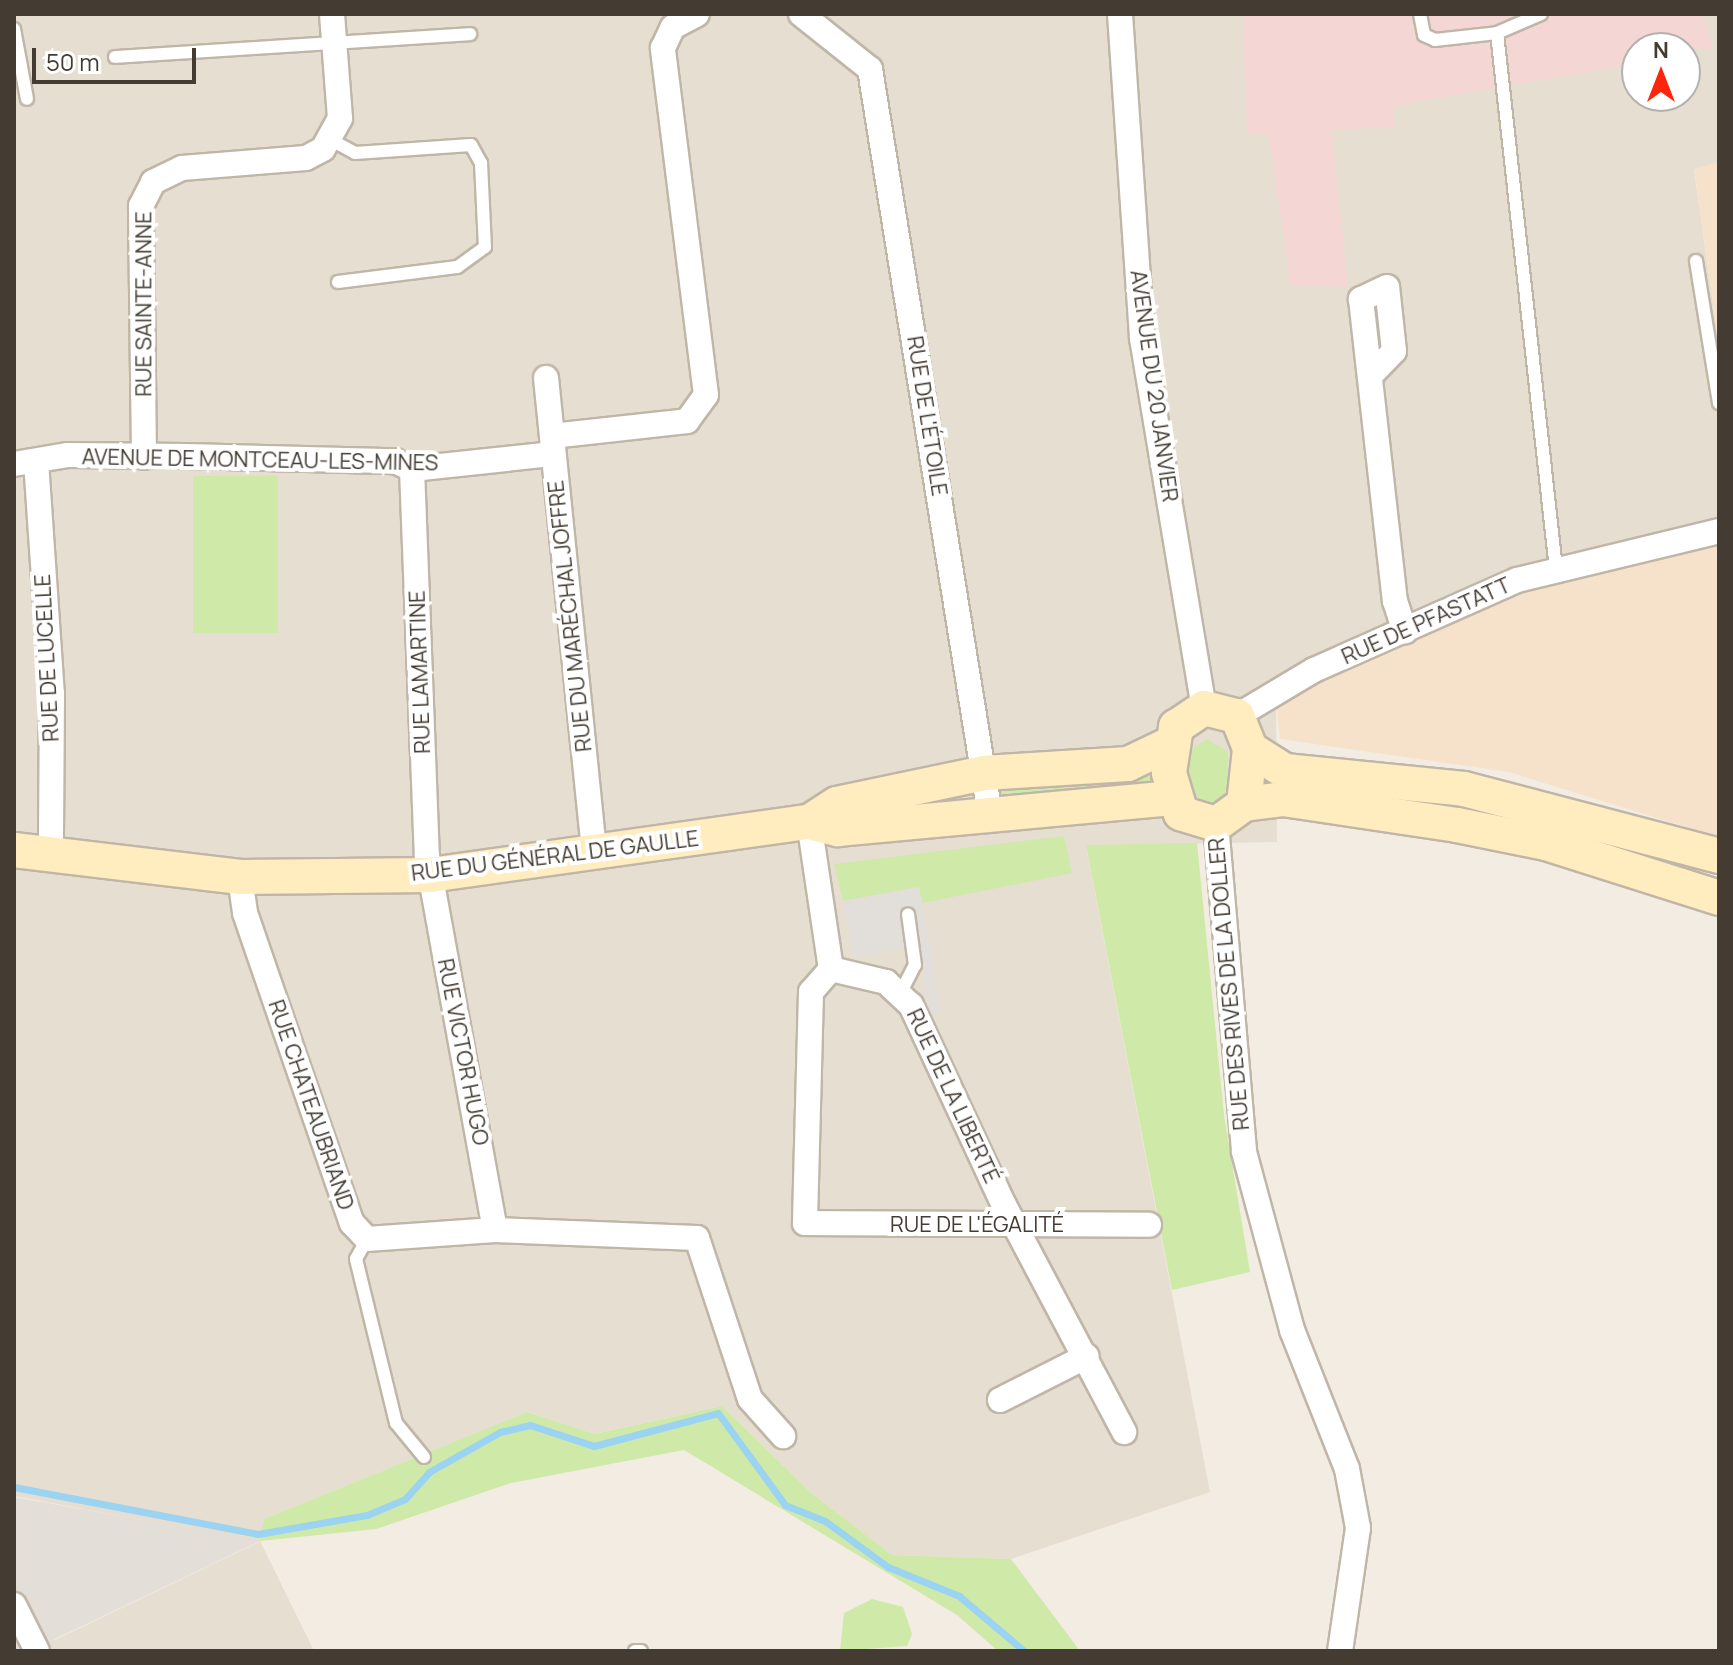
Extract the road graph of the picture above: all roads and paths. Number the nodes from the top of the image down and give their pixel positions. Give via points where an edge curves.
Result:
1 (332, 14) edge
2 (697, 14) edge
3 (801, 14) edge
4 (1120, 14) edge
5 (1420, 14) edge
6 (1541, 14) edge
7 (834, 25) edge
8 (14, 29) edge
9 (1497, 33) junction
10 (470, 34) dead end
11 (334, 43) junction
12 (115, 57) dead end
13 (27, 99) dead end
14 (331, 140) junction
15 (1696, 261) dead end
16 (338, 282) dead end
17 (1371, 375) dead end
18 (546, 378) dead end
19 (1719, 403) edge
20 (553, 445) junction
21 (144, 457) junction
22 (25, 462) edge
23 (412, 469) junction
24 (1719, 531) edge
25 (1556, 569) junction
26 (1405, 631) junction
27 (1204, 708) junction
28 (1237, 716) junction
29 (1170, 744) junction
30 (1250, 749) junction
31 (984, 773) junction
32 (1172, 798) junction
33 (1244, 804) junction
34 (990, 815) junction
35 (809, 822) junction
36 (1216, 824) junction
37 (14, 850) edge
38 (594, 854) junction
39 (51, 855) junction
40 (1719, 856) edge
41 (430, 875) junction
42 (240, 877) junction
43 (1719, 898) edge
44 (908, 914) dead end
45 (831, 969) junction
46 (901, 992) junction
47 (1017, 1225) junction
48 (1149, 1225) dead end
49 (495, 1230) junction
50 (367, 1239) junction
51 (1087, 1356) junction
52 (1000, 1400) dead end
53 (1124, 1432) dead end
54 (783, 1436) dead end
55 (424, 1457) dead end
56 (17, 1622) edge
57 (37, 1651) edge
58 (635, 1651) edge
59 (641, 1651) edge
60 (1340, 1651) edge

1 - 11 street
2 - 20 street via 673,27 663,48 706,395 687,421
3 - 7 street, RUE DE L'ÉTOILE
4 - 27 street, AVENUE DU 20 JANVIER via 1142,338
5 - 9 lane via 1424,35 1435,40
6 - 9 lane
7 - 31 street, RUE DE L'ÉTOILE via 870,69
8 - 13 lane
9 - 25 lane
10 - 11 lane
11 - 12 lane
11 - 14 street via 340,118
14 - 16 lane via 355,153 471,145 481,177 485,247 457,267
14 - 21 street, RUE SAINTE-ANNE via 306,158 182,168 153,182 141,206
15 - 19 lane
17 - 26 street
18 - 20 street, RUE DU MARÉCHAL JOFFRE
20 - 23 street, AVENUE DE MONTCEAU-LES-MINES
20 - 38 street, RUE DU MARÉCHAL JOFFRE
21 - 22 street, AVENUE DE MONTCEAU-LES-MINES
21 - 23 street, AVENUE DE MONTCEAU-LES-MINES via 395,461
22 - 39 street, RUE DE LUCELLE via 52,693
23 - 41 street, RUE LAMARTINE
24 - 25 street, RUE DE PFASTATT
25 - 26 street, RUE DE PFASTATT via 1493,589
26 - 28 street, RUE DE PFASTATT via 1305,675
27 - 28 main road
27 - 29 main road via 1188,714
28 - 30 main road
29 - 31 main road, RUE DU GÉNÉRAL DE GAULLE via 1128,764
29 - 32 main road
30 - 33 main road
30 - 40 main road via 1285,771 1464,789
31 - 34 street, RUE DE L'ÉTOILE
31 - 35 main road, RUE DU GÉNÉRAL DE GAULLE via 837,804
32 - 34 main road, RUE DU GÉNÉRAL DE GAULLE
32 - 36 main road via 1194,822
33 - 36 main road
33 - 43 main road via 1283,799 1457,825 1546,843
34 - 35 main road, RUE DU GÉNÉRAL DE GAULLE via 838,829
35 - 38 main road, RUE DU GÉNÉRAL DE GAULLE
35 - 45 street
36 - 60 street, RUE DES RIVES DE LA DOLLER via 1244,1152 1292,1330 1347,1469 1358,1528
37 - 39 main road, RUE DU GÉNÉRAL DE GAULLE
38 - 41 main road, RUE DU GÉNÉRAL DE GAULLE
39 - 42 main road, RUE DU GÉNÉRAL DE GAULLE
41 - 42 main road, RUE DU GÉNÉRAL DE GAULLE
41 - 49 street, RUE VICTOR HUGO
42 - 50 street, RUE CHATEAUBRIAND via 245,913 347,1208
44 - 46 lane via 915,965
45 - 46 street, RUE DE LA LIBERTÉ
45 - 47 street, RUE DE L'ÉGALITÉ via 811,992 805,1223
46 - 47 street, RUE DE LA LIBERTÉ
47 - 48 street, RUE DE L'ÉGALITÉ
47 - 51 street, RUE DE LA LIBERTÉ
49 - 50 street
49 - 54 street via 697,1238 750,1399
50 - 55 lane via 356,1259 396,1423
51 - 52 street
51 - 53 street, RUE DE LA LIBERTÉ
56 - 57 street
58 - 59 lane

